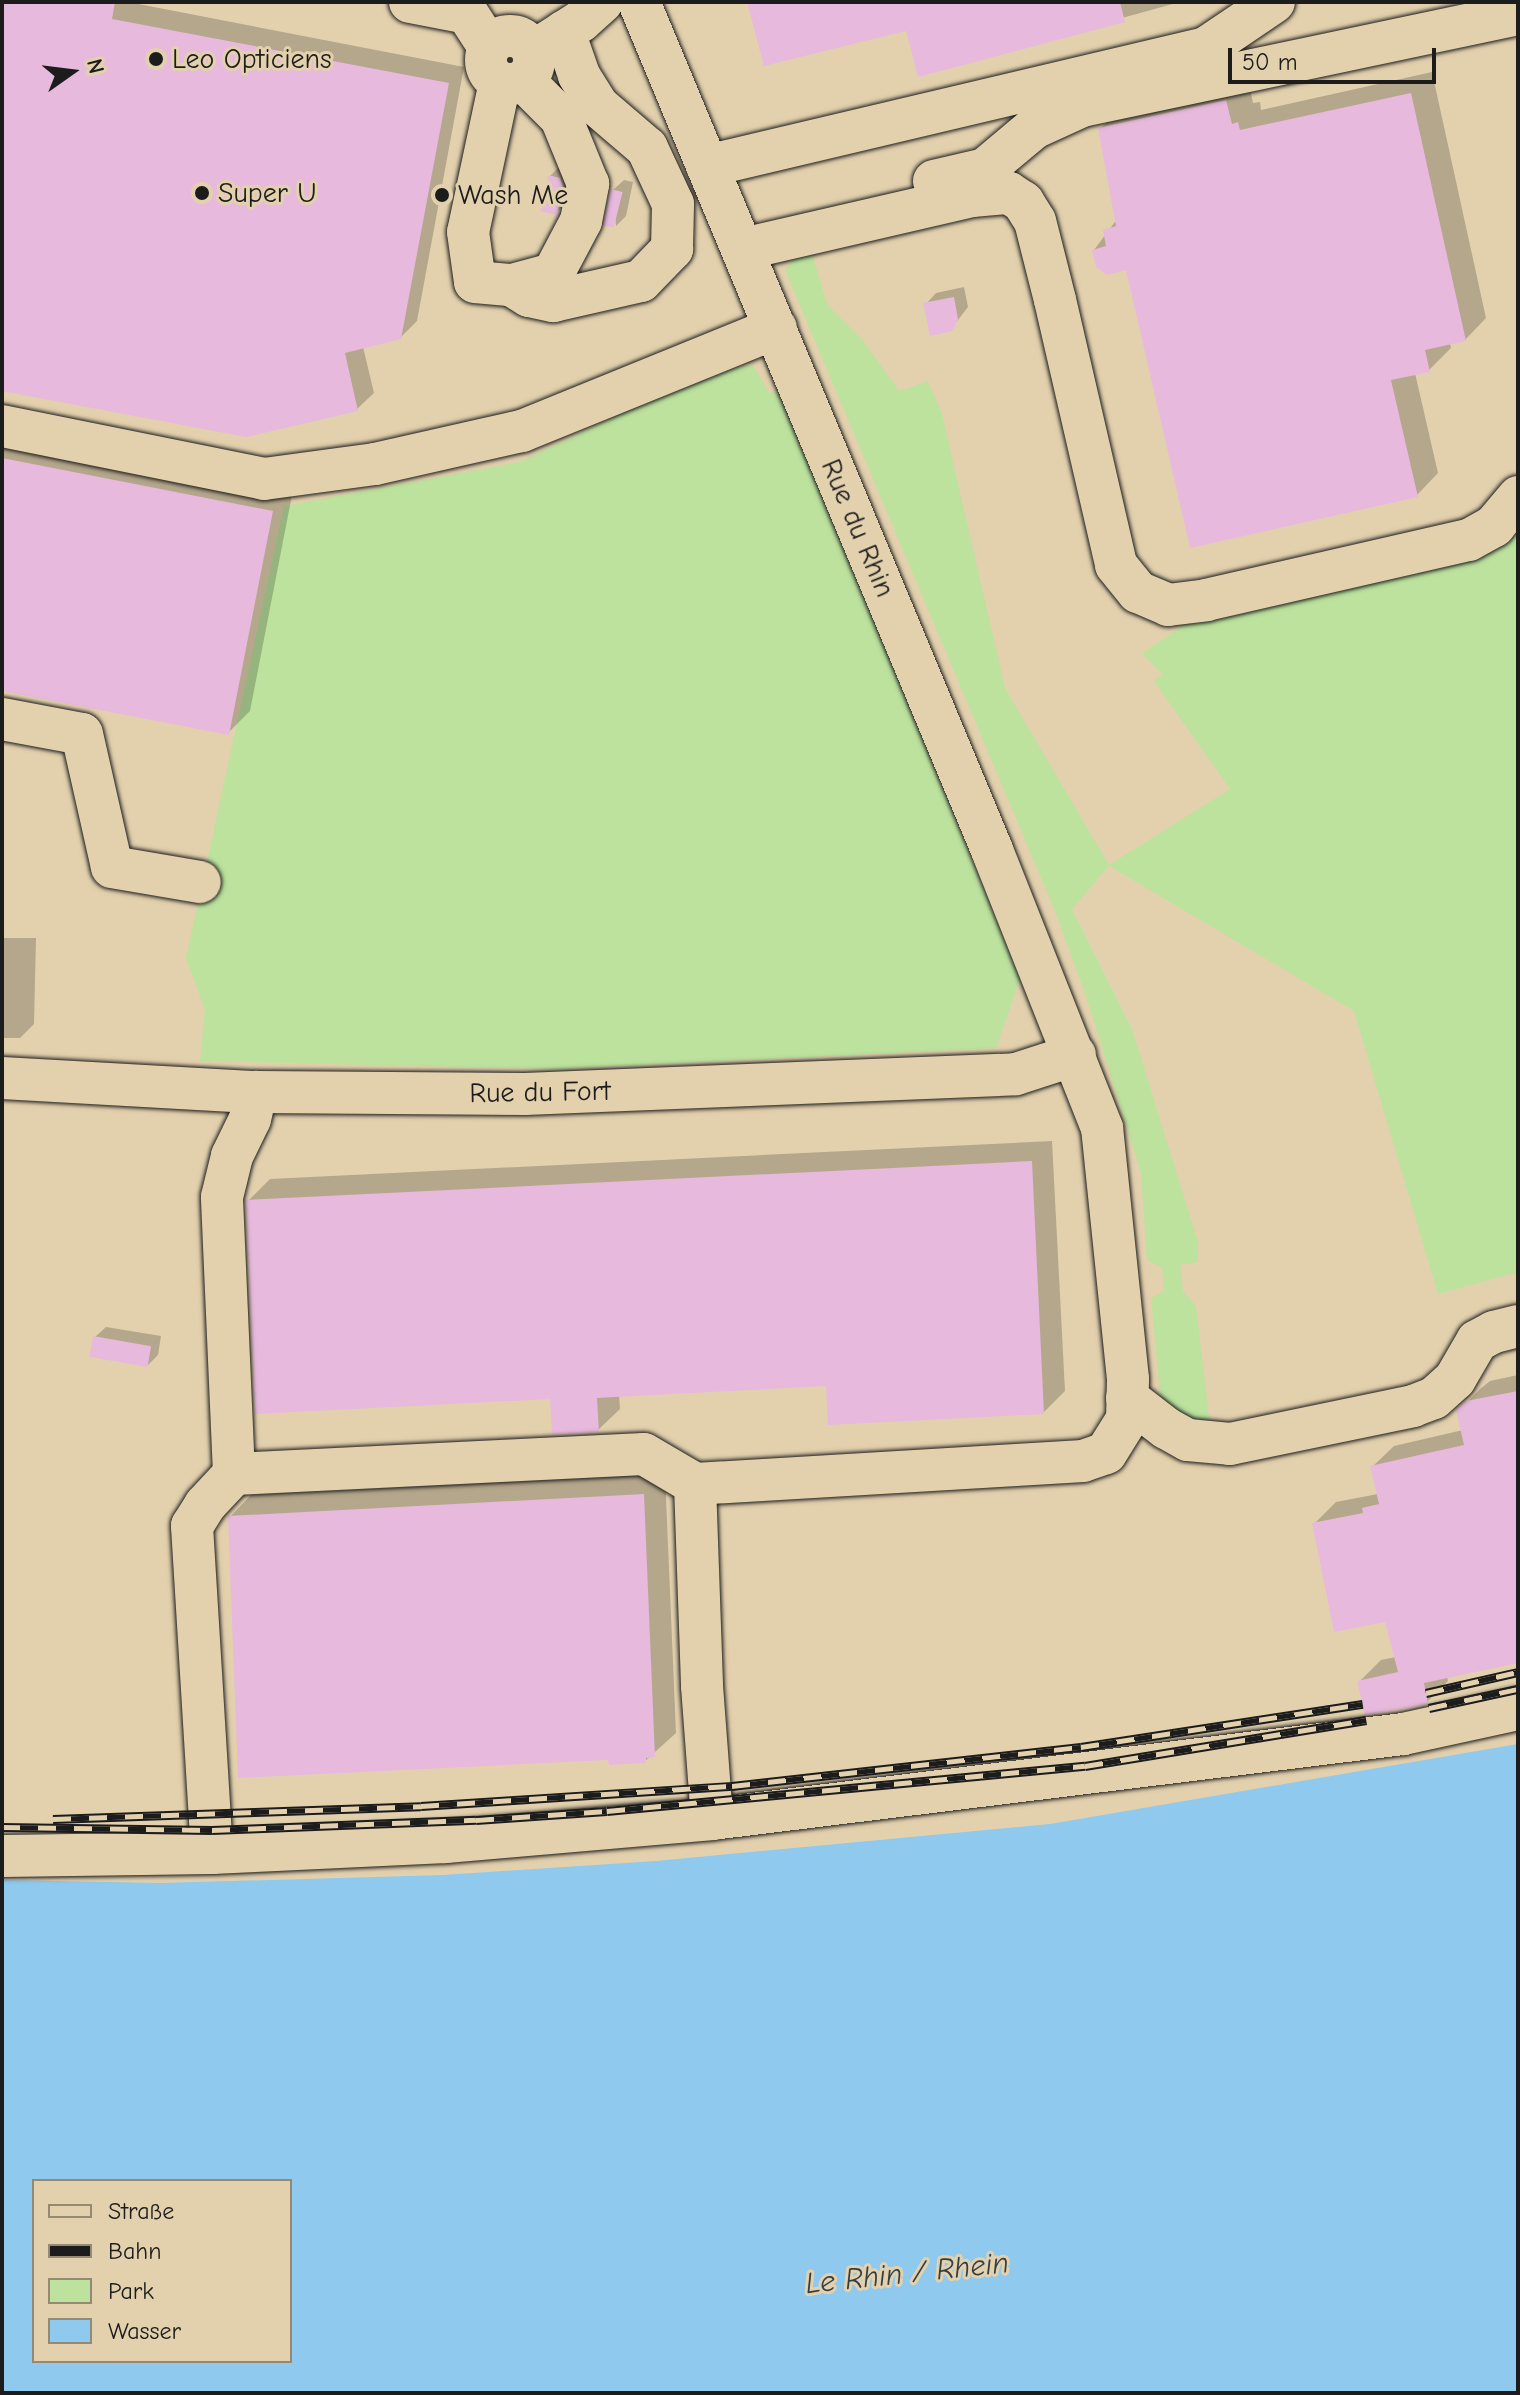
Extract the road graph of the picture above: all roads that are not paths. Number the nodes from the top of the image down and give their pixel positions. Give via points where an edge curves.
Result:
1 (410, 2) edge
2 (602, 2) edge
3 (639, 2) edge
4 (1274, 2) edge
5 (1518, 14) edge
6 (522, 59) junction
7 (707, 166) junction
8 (738, 239) junction
9 (512, 285) junction
10 (776, 328) junction
11 (2, 426) edge
12 (1518, 497) edge
13 (2, 719) edge
14 (200, 882) dead end
15 (1075, 1055) junction
16 (2, 1078) edge
17 (256, 1092) junction
18 (1518, 1326) edge
19 (1127, 1398) junction
20 (234, 1474) junction
21 (695, 1484) junction
22 (1518, 1709) edge
23 (712, 1819) junction
24 (212, 1853) junction
25 (2, 1856) edge

1 - 6 street via 467,13
2 - 6 street
3 - 7 street, Rue du Rhin
4 - 7 street via 1206,48
5 - 8 street via 1082,106 1034,128 985,169
6 - 9 street via 468,232 475,282
6 - 9 street via 561,118 588,184 581,221 553,274
6 - 9 street via 579,75 598,106 647,148 673,204 672,249 641,281 553,301 529,296
7 - 8 street, Rue du Rhin
8 - 10 street, Rue du Rhin
8 - 12 street via 960,199 1009,193 1023,202 1035,221 1116,565 1138,592 1168,605 1469,540 1494,526
10 - 11 street via 522,431 375,464 264,479
10 - 15 street, Rue du Rhin
13 - 14 street via 82,734 112,867
15 - 17 street, Rue du Fort via 1016,1074 525,1094
15 - 19 street, Rue du Rhin via 1102,1128
16 - 17 street, Rue du Fort
17 - 20 street via 222,1197
18 - 19 street via 1477,1341 1455,1379 1434,1398 1230,1444 1188,1440
19 - 21 street, Rue du Rhin via 1127,1420 1119,1438 1106,1453 1083,1461
20 - 21 street via 644,1454
20 - 24 street via 192,1526
21 - 23 street
22 - 23 street via 1403,1734
23 - 24 street via 446,1842
24 - 25 street

